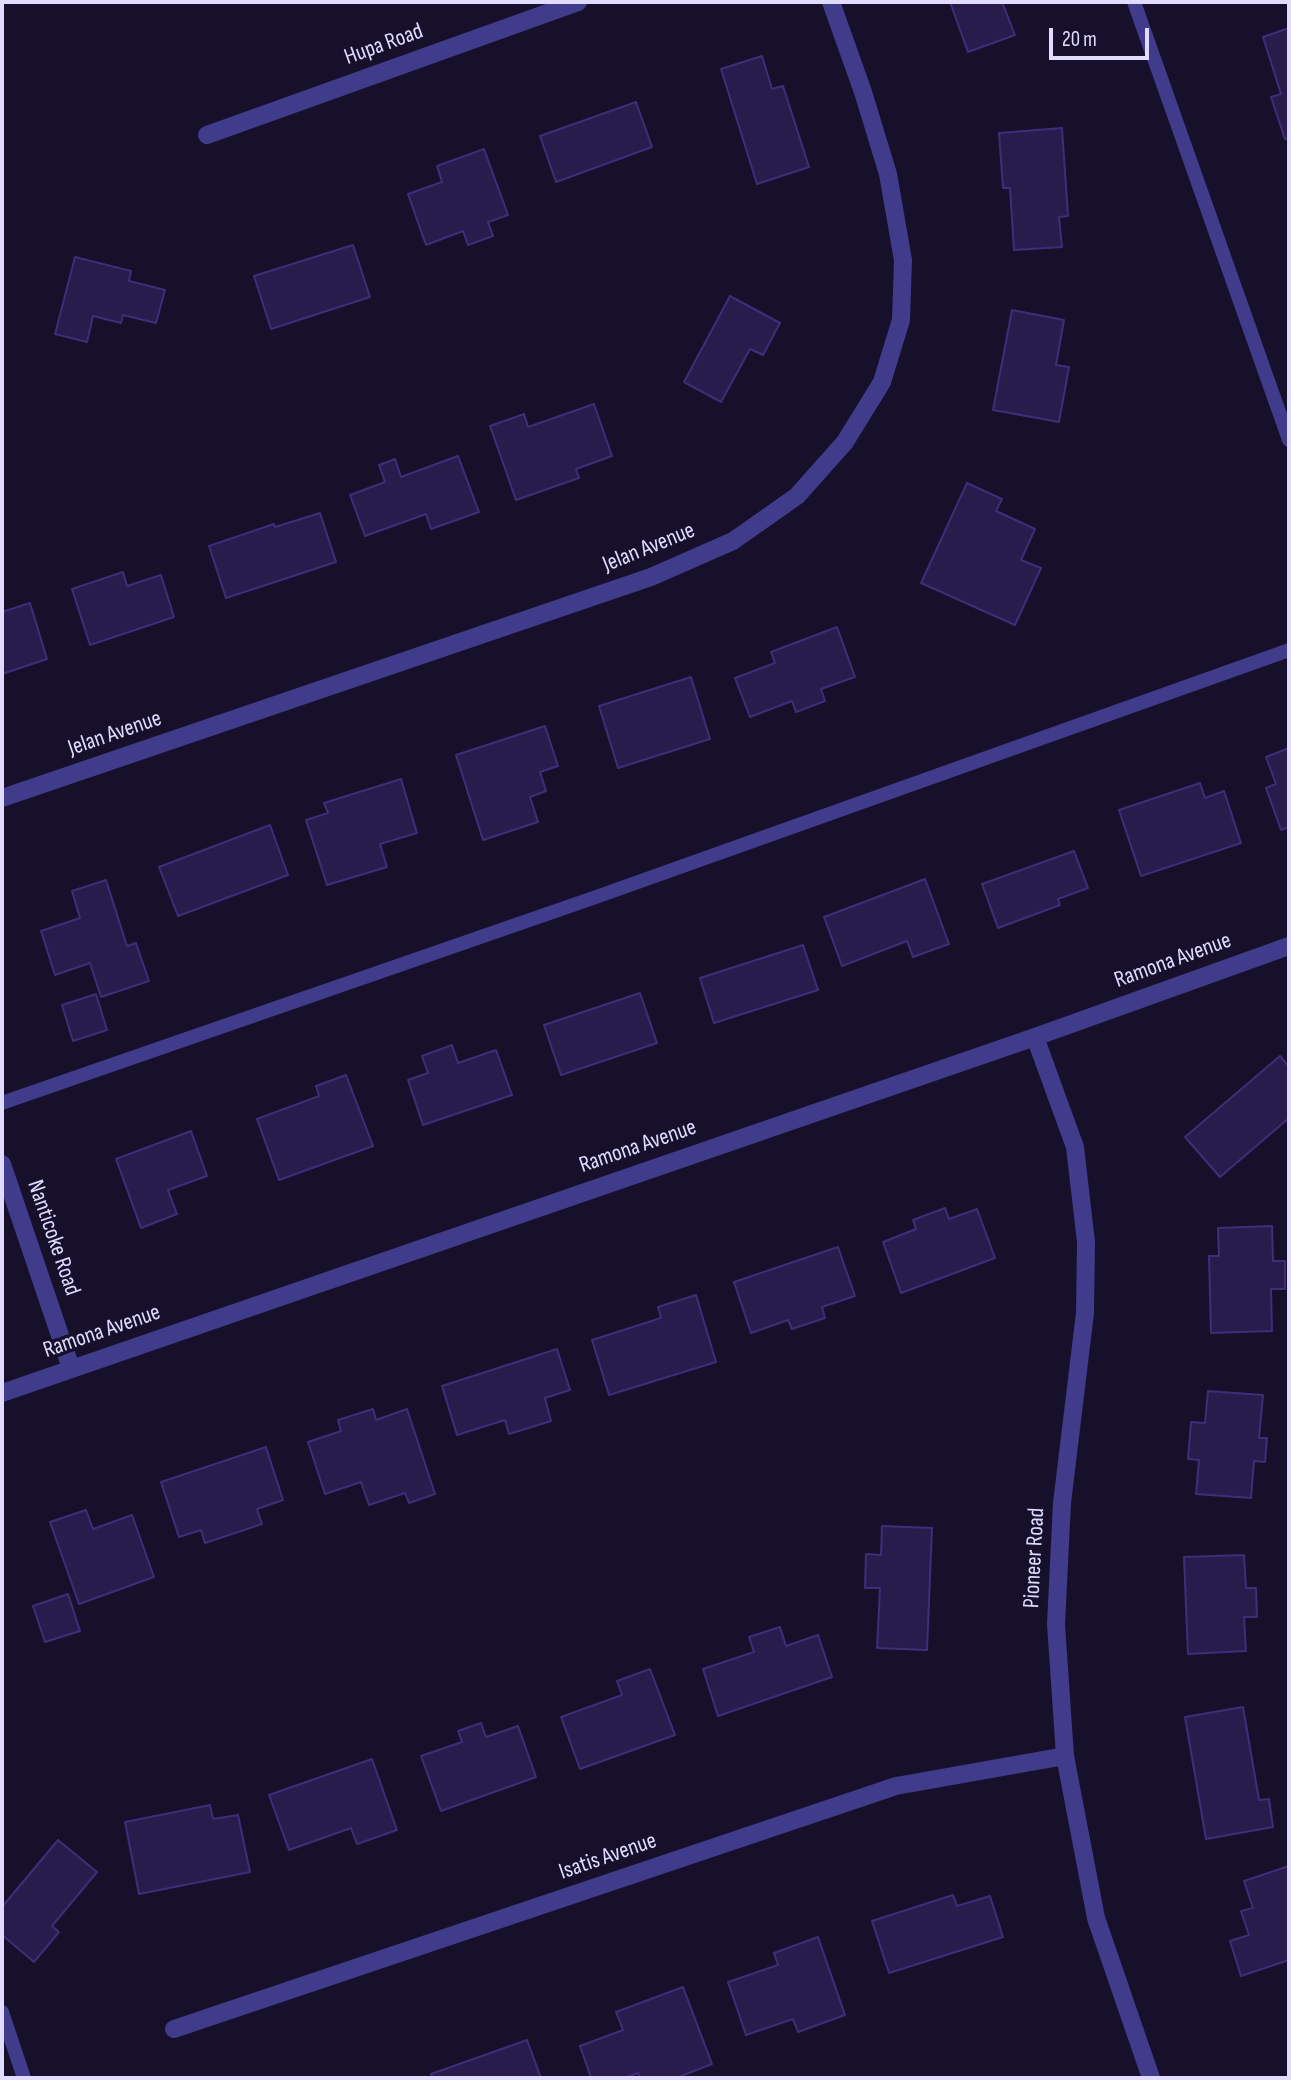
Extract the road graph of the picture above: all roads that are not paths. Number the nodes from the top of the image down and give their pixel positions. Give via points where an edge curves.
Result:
1 (578, 2) edge
2 (831, 2) edge
3 (1134, 2) edge
4 (207, 135) dead end
5 (1289, 440) edge
6 (1289, 650) edge
7 (2, 798) edge
8 (1289, 946) edge
9 (1035, 1037) junction
10 (2, 1103) edge
11 (2, 1164) edge
12 (71, 1368) junction
13 (2, 1393) edge
14 (1065, 1755) junction
15 (2, 2012) edge
16 (174, 2029) dead end
17 (24, 2078) edge
18 (1151, 2078) edge

1 - 4 street, Hupa Road
2 - 7 street, Jelan Avenue via 888,174 903,260 901,320 882,382 845,442 797,496 733,541 650,577
3 - 5 lane
6 - 10 lane
8 - 9 street, Ramona Avenue
9 - 12 street, Ramona Avenue
9 - 14 street, Pioneer Road via 1075,1147 1086,1242 1085,1313 1062,1503 1057,1610
11 - 12 street, Nanticoke Road
12 - 13 street, Ramona Avenue
14 - 16 street, Isatis Avenue via 896,1786
14 - 18 street, Pioneer Road via 1096,1918
15 - 17 lane

